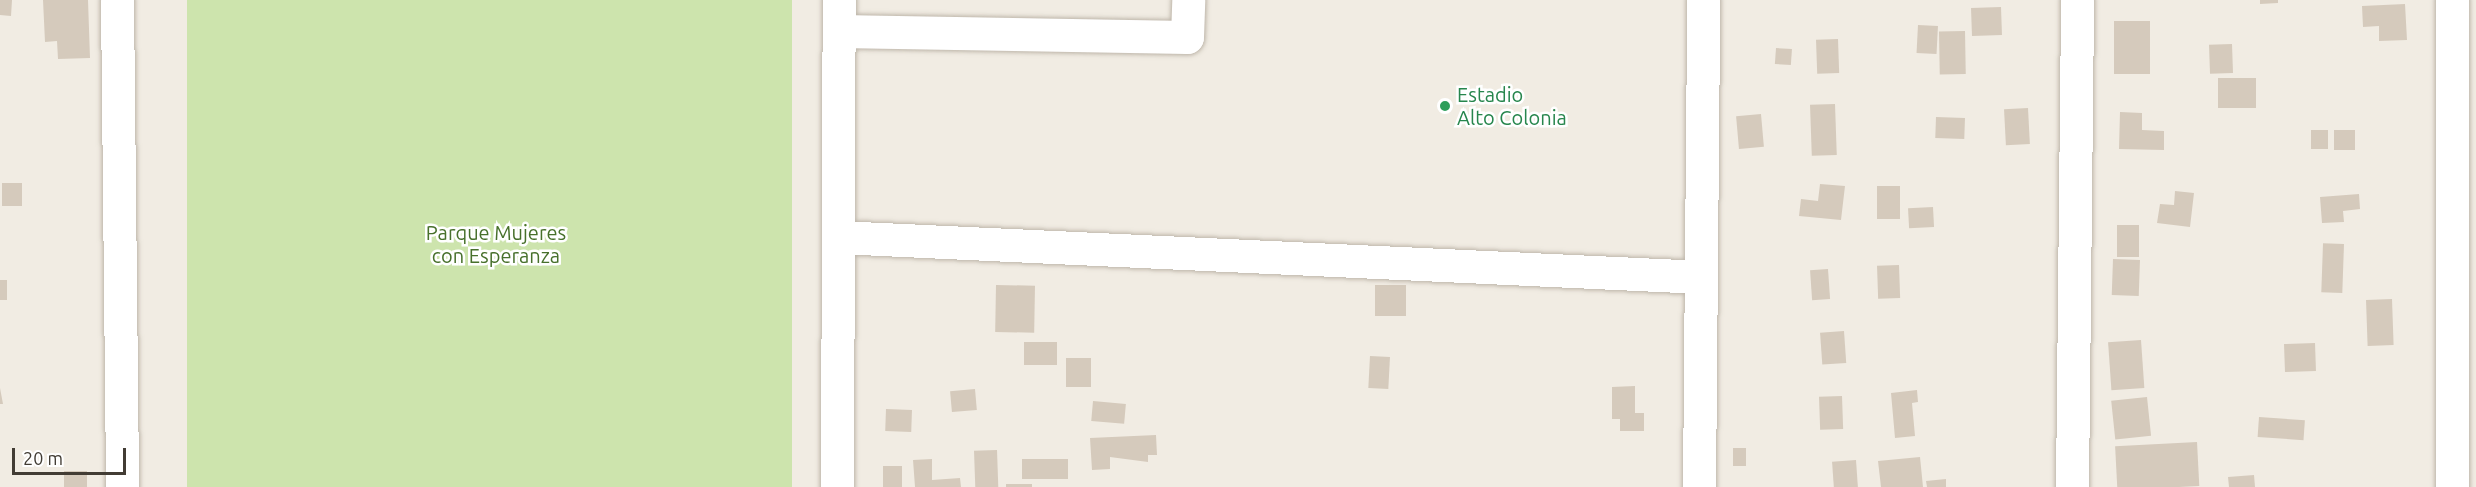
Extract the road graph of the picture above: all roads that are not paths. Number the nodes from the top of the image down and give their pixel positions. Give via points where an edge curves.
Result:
1 (117, 0) edge
2 (1188, 0) edge
3 (1703, 0) edge
4 (2077, 0) edge
5 (2452, 0) edge
6 (839, 15) edge
7 (838, 237) junction
8 (1701, 278) junction
9 (123, 487) edge
10 (837, 487) edge
11 (1699, 487) edge
12 (2072, 487) edge
13 (2452, 487) edge

1 - 9 street
2 - 6 street via 1187,37
3 - 8 street
4 - 12 street
5 - 13 street
6 - 7 street
7 - 8 street
7 - 10 street
8 - 11 street

